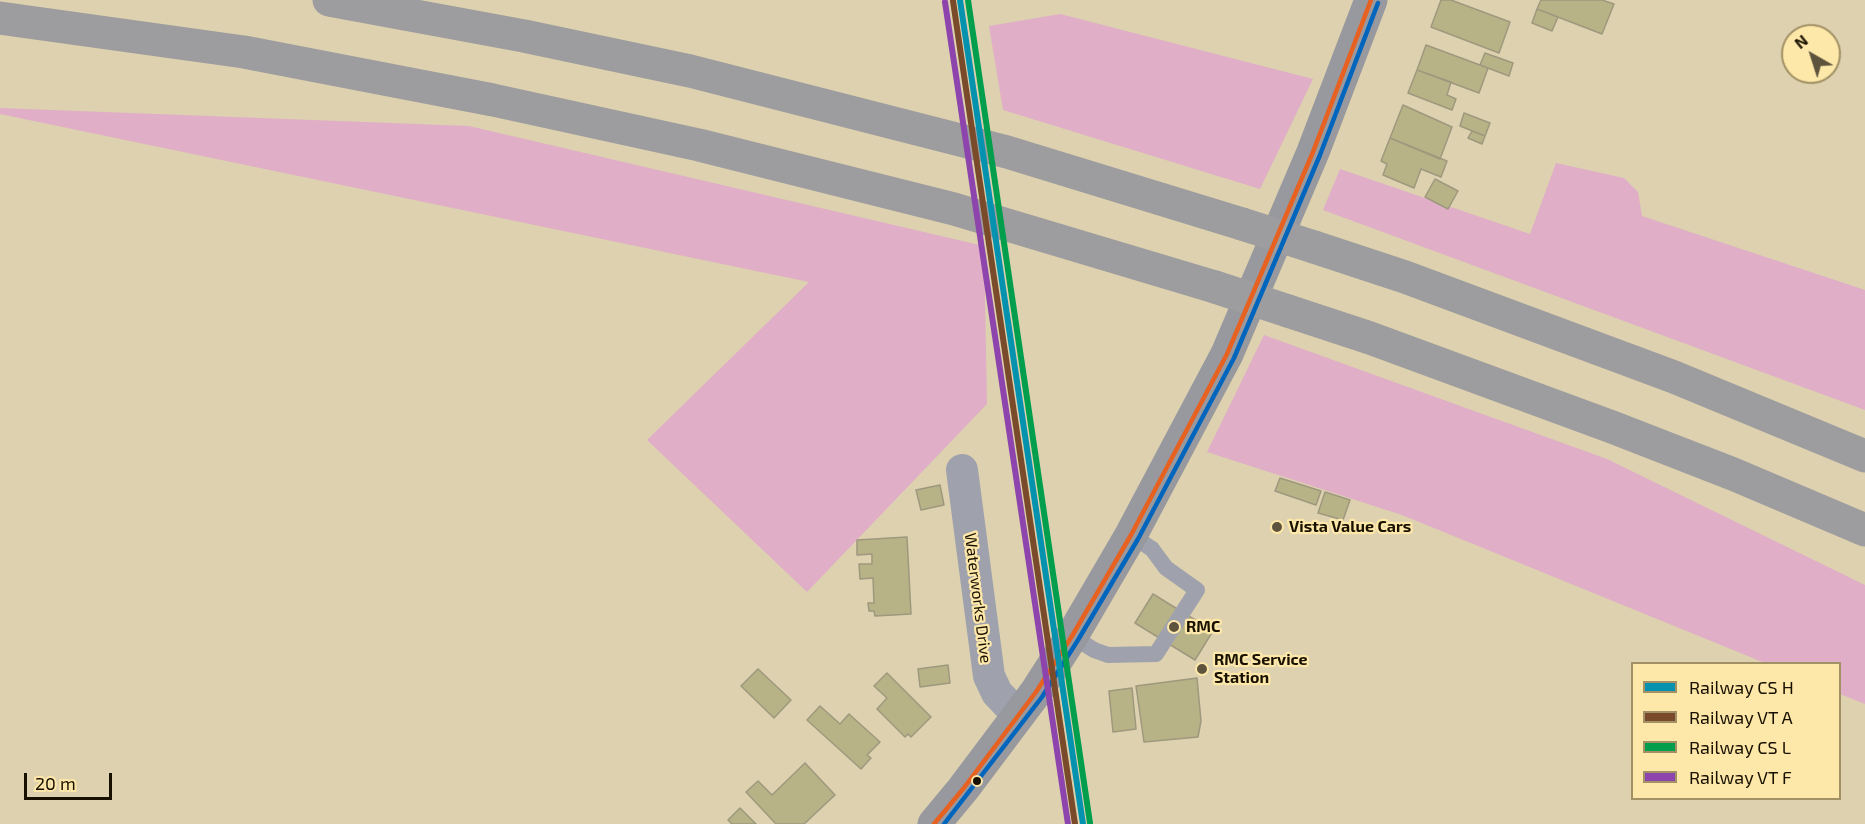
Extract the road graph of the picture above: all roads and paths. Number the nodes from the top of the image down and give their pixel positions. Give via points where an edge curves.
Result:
1 (329, 0) edge
2 (1371, 0) edge
3 (0, 18) edge
4 (1865, 456) edge
5 (962, 470) dead end
6 (1865, 530) edge
7 (1131, 535) junction
8 (1070, 640) junction
9 (1027, 704) junction
10 (934, 824) edge

1 - 4 highway, bridge via 690,71 1006,152 1435,288 1663,373
2 - 7 main road via 1313,152 1227,354
3 - 6 highway, bridge via 244,52 493,100 699,145 954,209 1215,287 1390,345 1733,474
5 - 9 street, Waterworks Drive via 989,676 998,693
7 - 8 main road
7 - 8 lane via 1197,590 1156,654 1108,655
8 - 9 main road
9 - 10 main road

